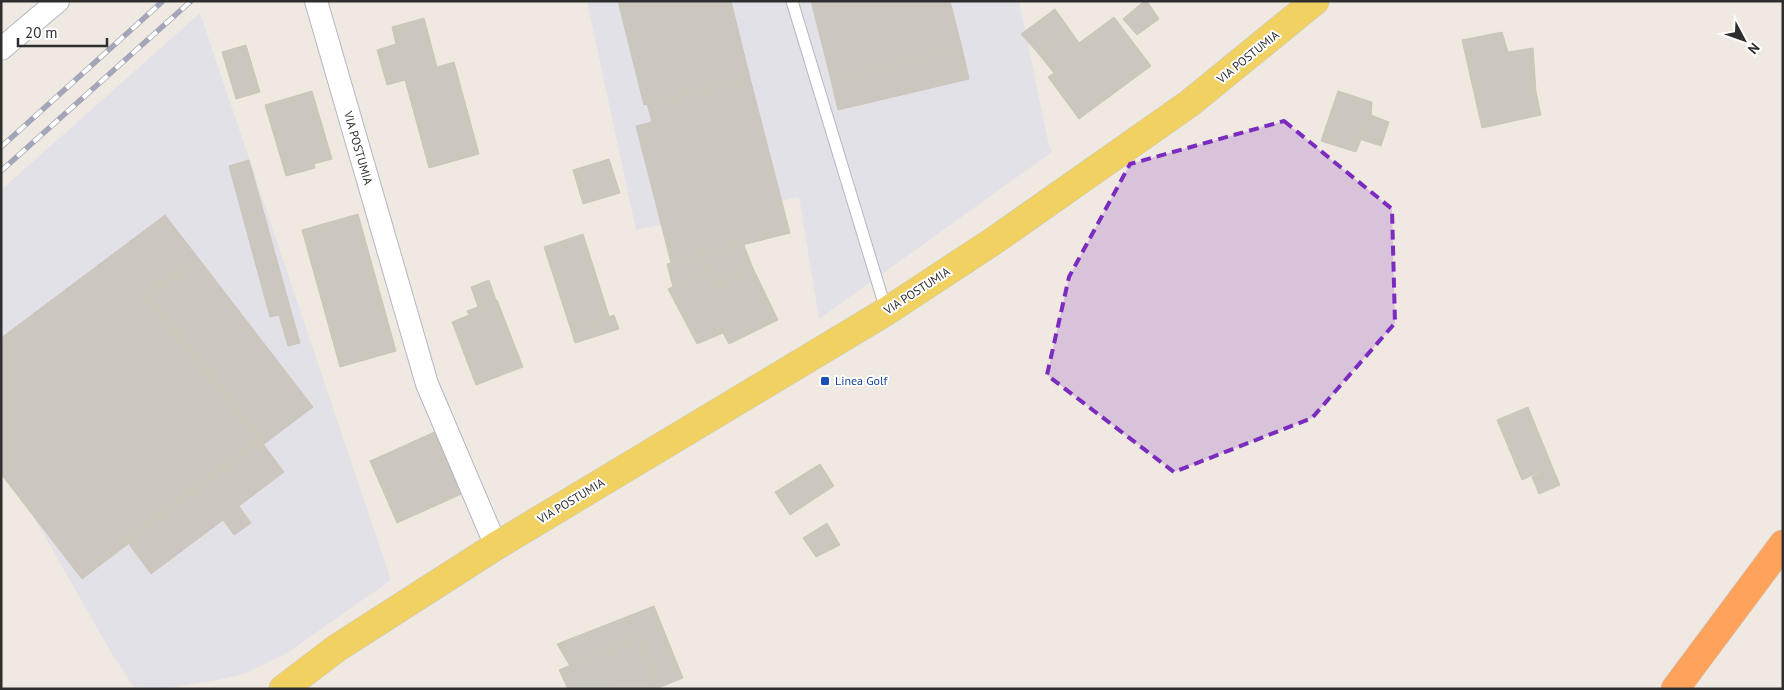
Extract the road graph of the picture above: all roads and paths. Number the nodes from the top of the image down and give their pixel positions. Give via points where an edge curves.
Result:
1 (58, 1) edge
2 (316, 1) edge
3 (792, 1) edge
4 (1315, 1) edge
5 (1, 49) edge
6 (887, 311) junction
7 (1783, 544) edge
8 (496, 546) junction
9 (337, 648) junction
10 (283, 689) edge
11 (306, 689) edge
12 (1675, 689) edge

1 - 5 street
2 - 8 street, VIA POSTUMIA via 427,384
3 - 6 lane
4 - 6 main road, VIA POSTUMIA via 1190,103 995,240
6 - 8 main road, VIA POSTUMIA
7 - 12 highway
8 - 9 main road, VIA POSTUMIA
9 - 10 main road, VIA POSTUMIA
9 - 11 main road

